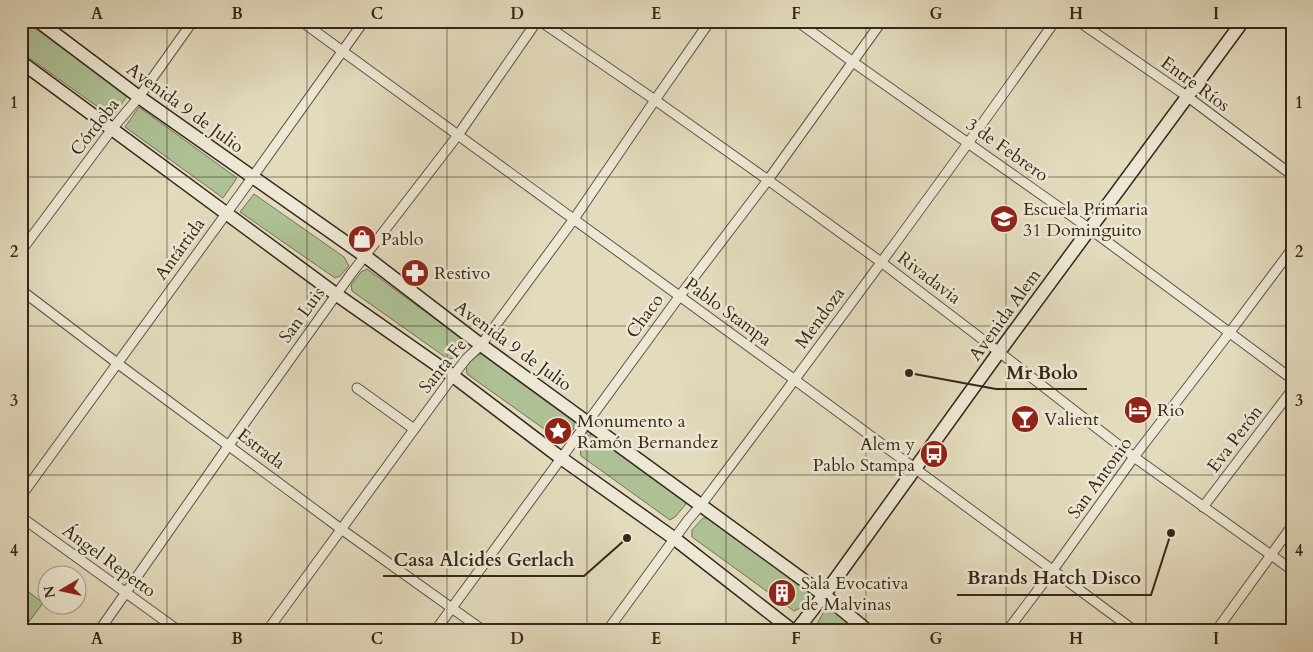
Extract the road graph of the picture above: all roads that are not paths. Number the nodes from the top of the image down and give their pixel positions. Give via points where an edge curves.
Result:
1 (38, 21) edge
2 (193, 21) edge
3 (301, 21) edge
4 (364, 21) edge
5 (538, 21) edge
6 (710, 21) edge
7 (797, 21) edge
8 (882, 21) edge
9 (1055, 21) edge
10 (1078, 21) edge
11 (1243, 21) edge
12 (342, 51) junction
13 (21, 62) edge
14 (853, 62) junction
15 (139, 97) junction
16 (1188, 97) junction
17 (655, 100) junction
18 (112, 129) junction
19 (458, 135) junction
20 (969, 143) junction
21 (1292, 175) edge
22 (252, 177) junction
23 (768, 180) junction
24 (226, 214) junction
25 (574, 219) junction
26 (1090, 229) junction
27 (1292, 249) edge
28 (21, 251) edge
29 (365, 256) junction
30 (881, 262) junction
31 (21, 290) edge
32 (337, 295) junction
33 (679, 296) junction
34 (1230, 332) junction
35 (481, 345) junction
36 (1000, 352) junction
37 (117, 364) junction
38 (453, 376) junction
39 (1292, 379) edge
40 (795, 380) junction
41 (357, 388) dead end
42 (1292, 390) edge
43 (587, 422) junction
44 (414, 429) junction
45 (229, 445) junction
46 (1134, 457) junction
47 (561, 458) junction
48 (915, 470) junction
49 (21, 496) edge
50 (701, 505) junction
51 (1203, 507) junction
52 (21, 517) edge
53 (1292, 526) edge
54 (341, 529) junction
55 (675, 539) junction
56 (1270, 554) junction
57 (1053, 570) junction
58 (1292, 570) edge
59 (126, 593) junction
60 (824, 595) junction
61 (452, 607) junction
62 (99, 631) edge
63 (179, 631) edge
64 (267, 631) edge
65 (435, 631) edge
66 (484, 631) edge
67 (607, 631) edge
68 (795, 631) edge
69 (868, 631) edge
70 (1007, 631) edge
71 (1134, 631) edge
72 (1216, 631) edge

1 - 15 main road, Avenida 9 de Julio
2 - 15 street, Córdoba
3 - 12 street, Pablo Stampa
4 - 12 street, Antártida
5 - 17 street, Rivadavia
5 - 19 street, San Luis
6 - 17 street, Santa Fe
7 - 14 street, 3 de Febrero
8 - 14 street, Chaco
9 - 20 street, Mendoza
10 - 16 street, Entre Ríos
11 - 16 main road, Avenida Alem
12 - 19 street, Pablo Stampa
12 - 22 street, Antártida
13 - 18 main road
14 - 20 street, 3 de Febrero
14 - 23 street, Chaco
15 - 18 street, Córdoba
15 - 22 main road, Avenida 9 de Julio
16 - 21 street, Entre Ríos
16 - 26 main road, Avenida Alem
17 - 23 street, Rivadavia
17 - 25 street, Santa Fe
18 - 24 main road
18 - 28 street, Córdoba
19 - 25 street, Pablo Stampa
19 - 29 street, San Luis
20 - 26 street, 3 de Febrero
20 - 30 street, Mendoza
22 - 24 street, Antártida
22 - 29 main road, Avenida 9 de Julio
23 - 30 street, Rivadavia
23 - 33 street, Chaco
24 - 32 main road
24 - 37 street, Antártida
25 - 33 street, Pablo Stampa
25 - 35 street, Santa Fe
26 - 34 street, 3 de Febrero
26 - 36 main road, Avenida Alem
27 - 34 street, San Antonio
29 - 32 street, San Luis
29 - 35 main road, Avenida 9 de Julio
30 - 36 street, Rivadavia
30 - 40 street, Mendoza
31 - 37 street, Estrada
32 - 38 main road
32 - 45 street, San Luis
33 - 40 street, Pablo Stampa
33 - 43 street, Chaco
34 - 39 street, 3 de Febrero
34 - 46 street, San Antonio
35 - 38 street, Santa Fe
35 - 43 main road, Avenida 9 de Julio
36 - 46 street, Rivadavia
36 - 48 main road, Avenida Alem
37 - 45 street, Estrada
37 - 49 street, Antártida
38 - 44 street, Santa Fe
38 - 47 main road
40 - 48 street, Pablo Stampa
40 - 50 street, Mendoza
41 - 44 street
42 - 51 street, Eva Perón
43 - 47 street, Chaco
43 - 50 main road, Avenida 9 de Julio
44 - 54 street, Santa Fe
45 - 54 street, Estrada
45 - 59 street, San Luis
46 - 51 street, Rivadavia
46 - 57 street, San Antonio
47 - 55 main road
47 - 61 street, Chaco
48 - 57 street, Pablo Stampa
48 - 60 main road, Avenida Alem
50 - 55 street, Mendoza
50 - 60 main road, Avenida 9 de Julio
51 - 56 street, Rivadavia
52 - 59 street, Ángel Repetto
53 - 56 street
54 - 61 street, Estrada
54 - 64 street, Santa Fe
55 - 67 street, Mendoza
55 - 68 main road
56 - 58 street, Rivadavia
56 - 72 street
57 - 70 street, San Antonio
57 - 71 street, Pablo Stampa
59 - 62 street, San Luis
59 - 63 street, Ángel Repetto
60 - 68 main road, Avenida Alem
60 - 69 main road, Avenida 9 de Julio
61 - 65 street, Chaco
61 - 66 street, Estrada

